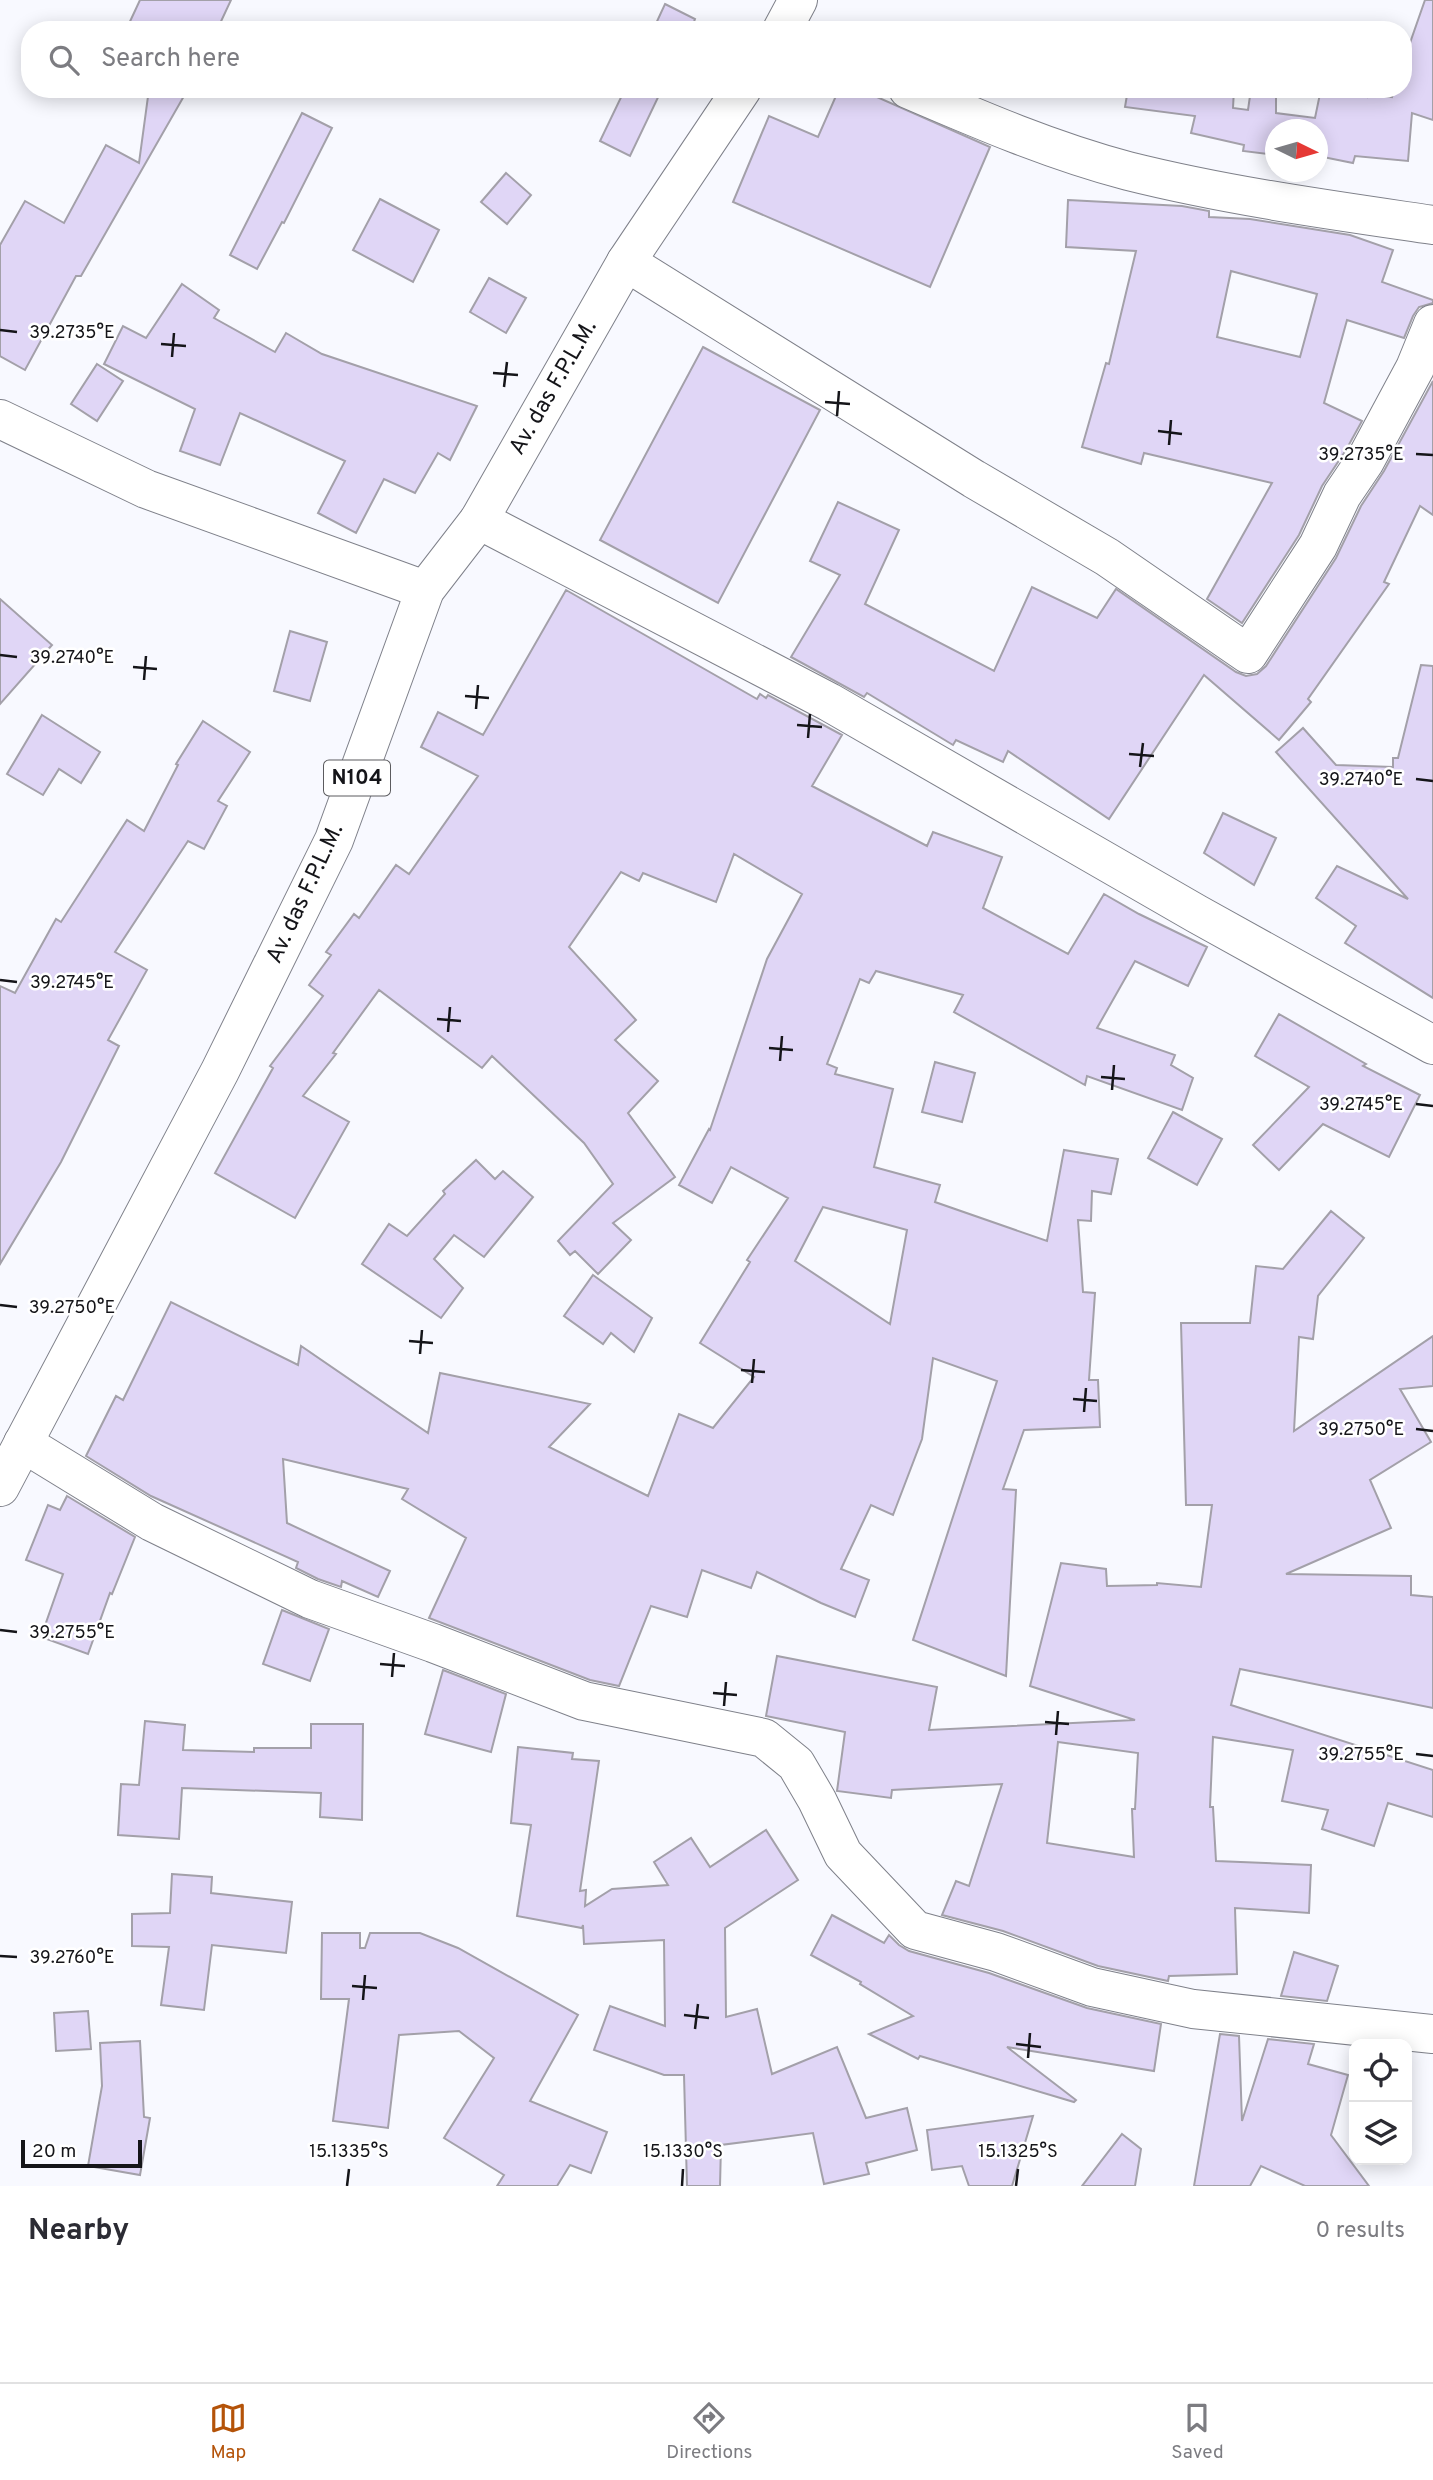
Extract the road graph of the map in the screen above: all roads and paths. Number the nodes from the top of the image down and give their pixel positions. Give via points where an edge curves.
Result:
1 (798, 0) edge
2 (788, 21) edge
3 (736, 98) edge
4 (929, 98) edge
5 (1433, 225) edge
6 (626, 262) junction
7 (1433, 324) edge
8 (0, 419) edge
9 (479, 520) junction
10 (425, 590) junction
11 (1433, 1045) edge
12 (23, 1443) junction
13 (0, 1487) edge
14 (1433, 2034) edge

1 - 2 street
3 - 6 street, Av. das F.P.L.M. / N104
4 - 5 street via 1025,138 1127,171 1248,197
6 - 7 street via 1107,557 1248,654 1318,546 1415,368
6 - 9 street, Av. das F.P.L.M. / N104
8 - 10 street via 146,489
9 - 10 street, Av. das F.P.L.M. / N104
9 - 11 street via 829,702
10 - 12 street, Av. das F.P.L.M. / N104 via 334,840 220,1071
12 - 13 street, Av. das F.P.L.M. / N104
12 - 14 street via 152,1521 310,1599 584,1701 764,1738 796,1764 843,1854 915,1930 996,1952 1092,1987 1193,2008

